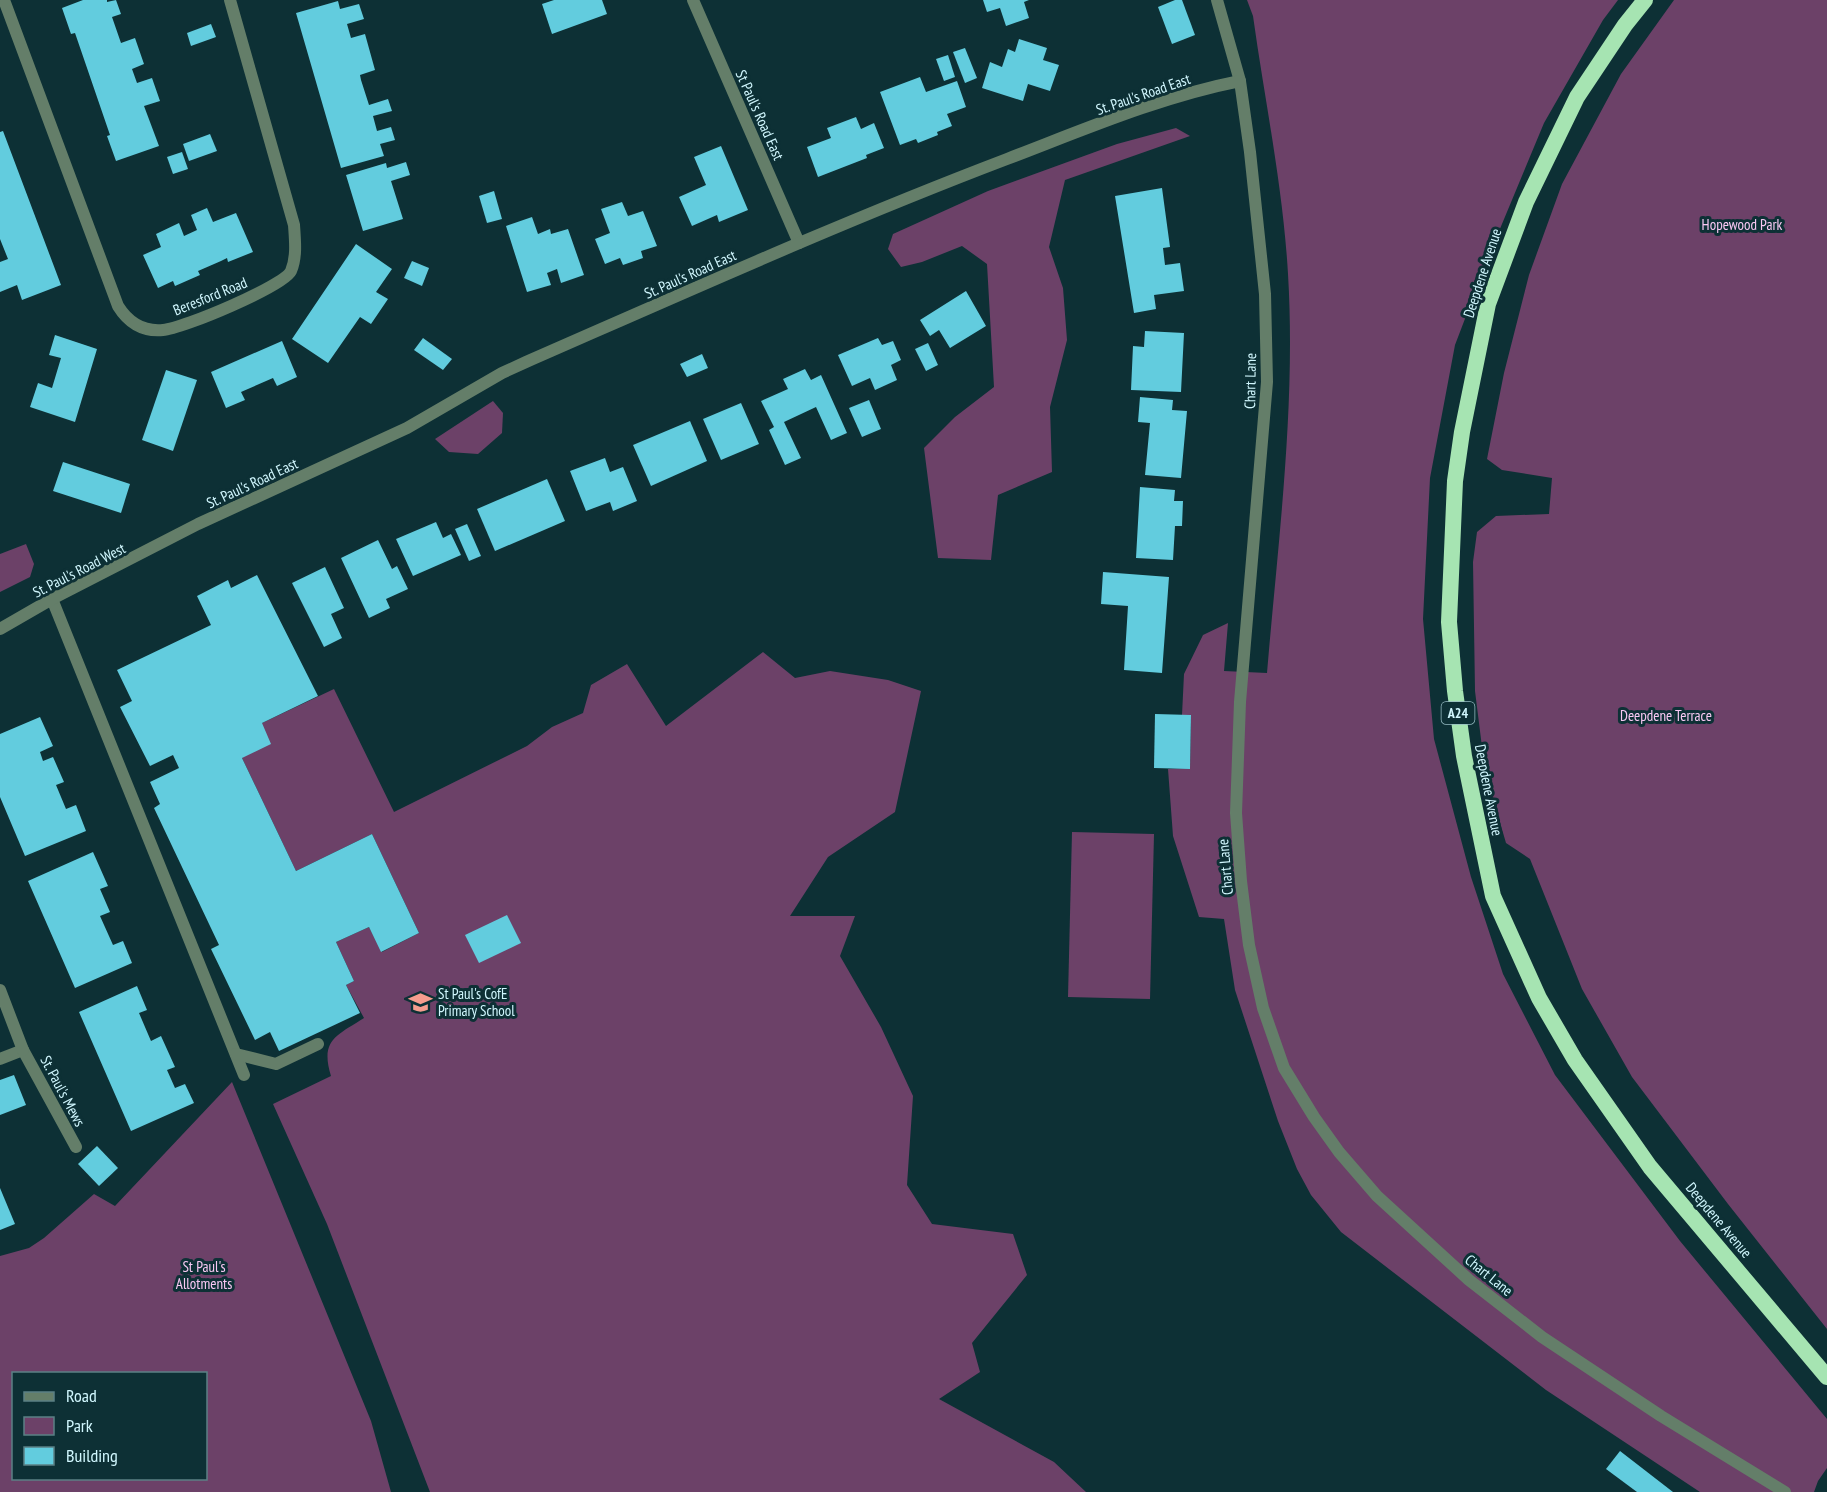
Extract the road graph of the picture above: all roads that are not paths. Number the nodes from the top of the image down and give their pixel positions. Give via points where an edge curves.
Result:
1 (4, 0) edge
2 (230, 0) edge
3 (693, 0) edge
4 (1217, 0) edge
5 (1645, 0) edge
6 (1240, 81) junction
7 (799, 243) junction
8 (171, 538) joint
9 (52, 599) junction
10 (0, 628) edge
11 (0, 990) edge
12 (318, 1044) dead end
13 (24, 1050) junction
14 (236, 1054) junction
15 (0, 1059) edge
16 (244, 1075) dead end
17 (76, 1147) dead end
18 (1827, 1377) edge
19 (1785, 1492) edge

1 - 2 street, Beresford Road via 118,306 137,327 163,331 194,322 274,286 290,272 296,248 294,225
3 - 7 street, St Paul's Road East
4 - 6 street, Chart Lane
5 - 18 highway, Deepdene Avenue / A24 via 1577,97 1526,202 1488,304 1455,481 1449,622 1455,691 1493,896 1539,998 1575,1060 1650,1167
6 - 7 street, St. Paul's Road East via 1137,109
6 - 19 street, Chart Lane via 1265,294 1267,382 1240,702 1236,813 1249,945 1263,1008 1284,1068 1320,1126 1369,1187 1470,1280 1542,1337
7 - 8 street, St. Paul's Road East via 502,373 408,428
8 - 9 street, St. Paul's Road West
9 - 10 street, St. Paul's Road West
9 - 14 street
11 - 13 street, St. Paul's Mews
12 - 14 street via 276,1064
13 - 15 street, St. Paul's Mews
13 - 17 street, St. Paul's Mews
14 - 16 street

